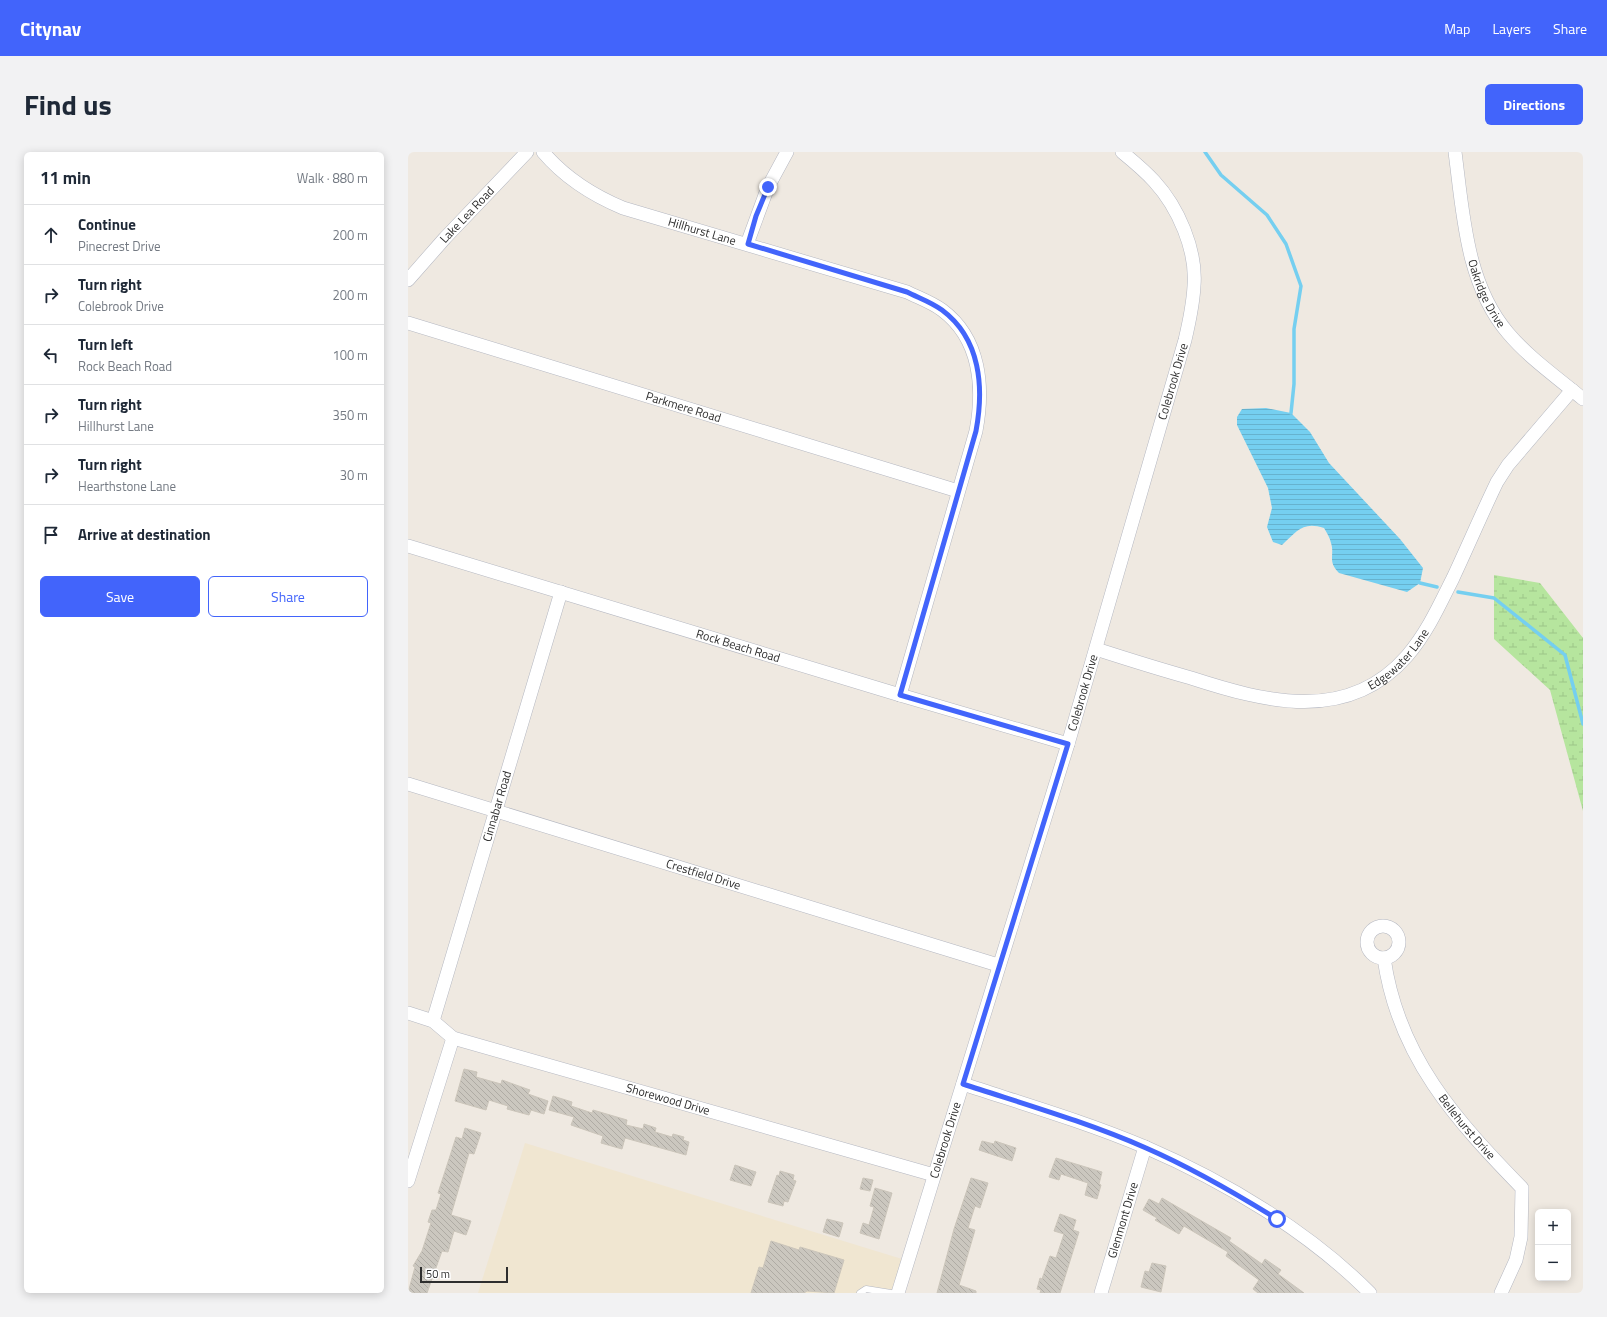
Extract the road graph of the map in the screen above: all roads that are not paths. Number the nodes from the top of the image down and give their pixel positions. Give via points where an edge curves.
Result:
1 (528, 152) edge
2 (543, 152) edge
3 (787, 152) edge
4 (1122, 152) edge
5 (1455, 152) edge
6 (748, 244) junction
7 (408, 280) edge
8 (408, 323) edge
9 (1572, 390) junction
10 (1583, 399) edge
11 (958, 491) junction
12 (408, 546) edge
13 (561, 592) junction
14 (1096, 649) junction
15 (900, 695) junction
16 (1068, 744) junction
17 (408, 784) edge
18 (496, 810) junction
19 (1384, 958) dead end
20 (998, 965) junction
21 (408, 1013) edge
22 (433, 1021) junction
23 (453, 1038) junction
24 (963, 1084) junction
25 (1145, 1147) junction
26 (934, 1175) junction
27 (408, 1181) edge
28 (860, 1293) edge
29 (891, 1293) edge
30 (898, 1293) edge
31 (1101, 1293) edge
32 (1370, 1293) edge
33 (1501, 1293) edge

1 - 7 street, Lake Lea Road
2 - 6 street, Hillhurst Lane via 575,182 606,201
3 - 6 street via 768,187
4 - 14 street, Colebrook Drive via 1154,181 1174,210 1189,245 1195,285 1185,340
5 - 9 street, Oakridge Drive via 1471,257 1484,295 1512,338
6 - 11 street, Hillhurst Lane via 907,292 938,308 955,324 976,359 981,384 981,406 976,431
8 - 11 street, Parkmere Road
9 - 10 street, Oakridge Drive
9 - 14 street, Edgewater Lane via 1513,459 1497,482 1441,602 1408,656 1365,689 1343,697 1323,700 1280,701 1230,690
11 - 15 street, Hillhurst Lane
12 - 13 street, Rock Beach Road
13 - 15 street, Rock Beach Road
13 - 18 street, Cinnabar Road
14 - 16 street, Colebrook Drive
15 - 16 street, Rock Beach Road
16 - 20 street, Colebrook Drive
17 - 18 street, Crestfield Drive
18 - 20 street, Crestfield Drive
18 - 22 street, Cinnabar Road
19 - 33 street, Bellehurst Drive via 1396,1008 1410,1043 1429,1079 1450,1110 1522,1188 1521,1237 1516,1260
20 - 24 street, Colebrook Drive
21 - 22 street, Shorewood Drive
22 - 23 street, Shorewood Drive
23 - 26 street, Shorewood Drive
23 - 27 street
24 - 25 street via 1086,1124
24 - 26 street, Colebrook Drive
25 - 31 street, Glenmont Drive
25 - 32 street via 1229,1190 1277,1219 1312,1244
26 - 30 street, Colebrook Drive
28 - 29 lane via 866,1289

